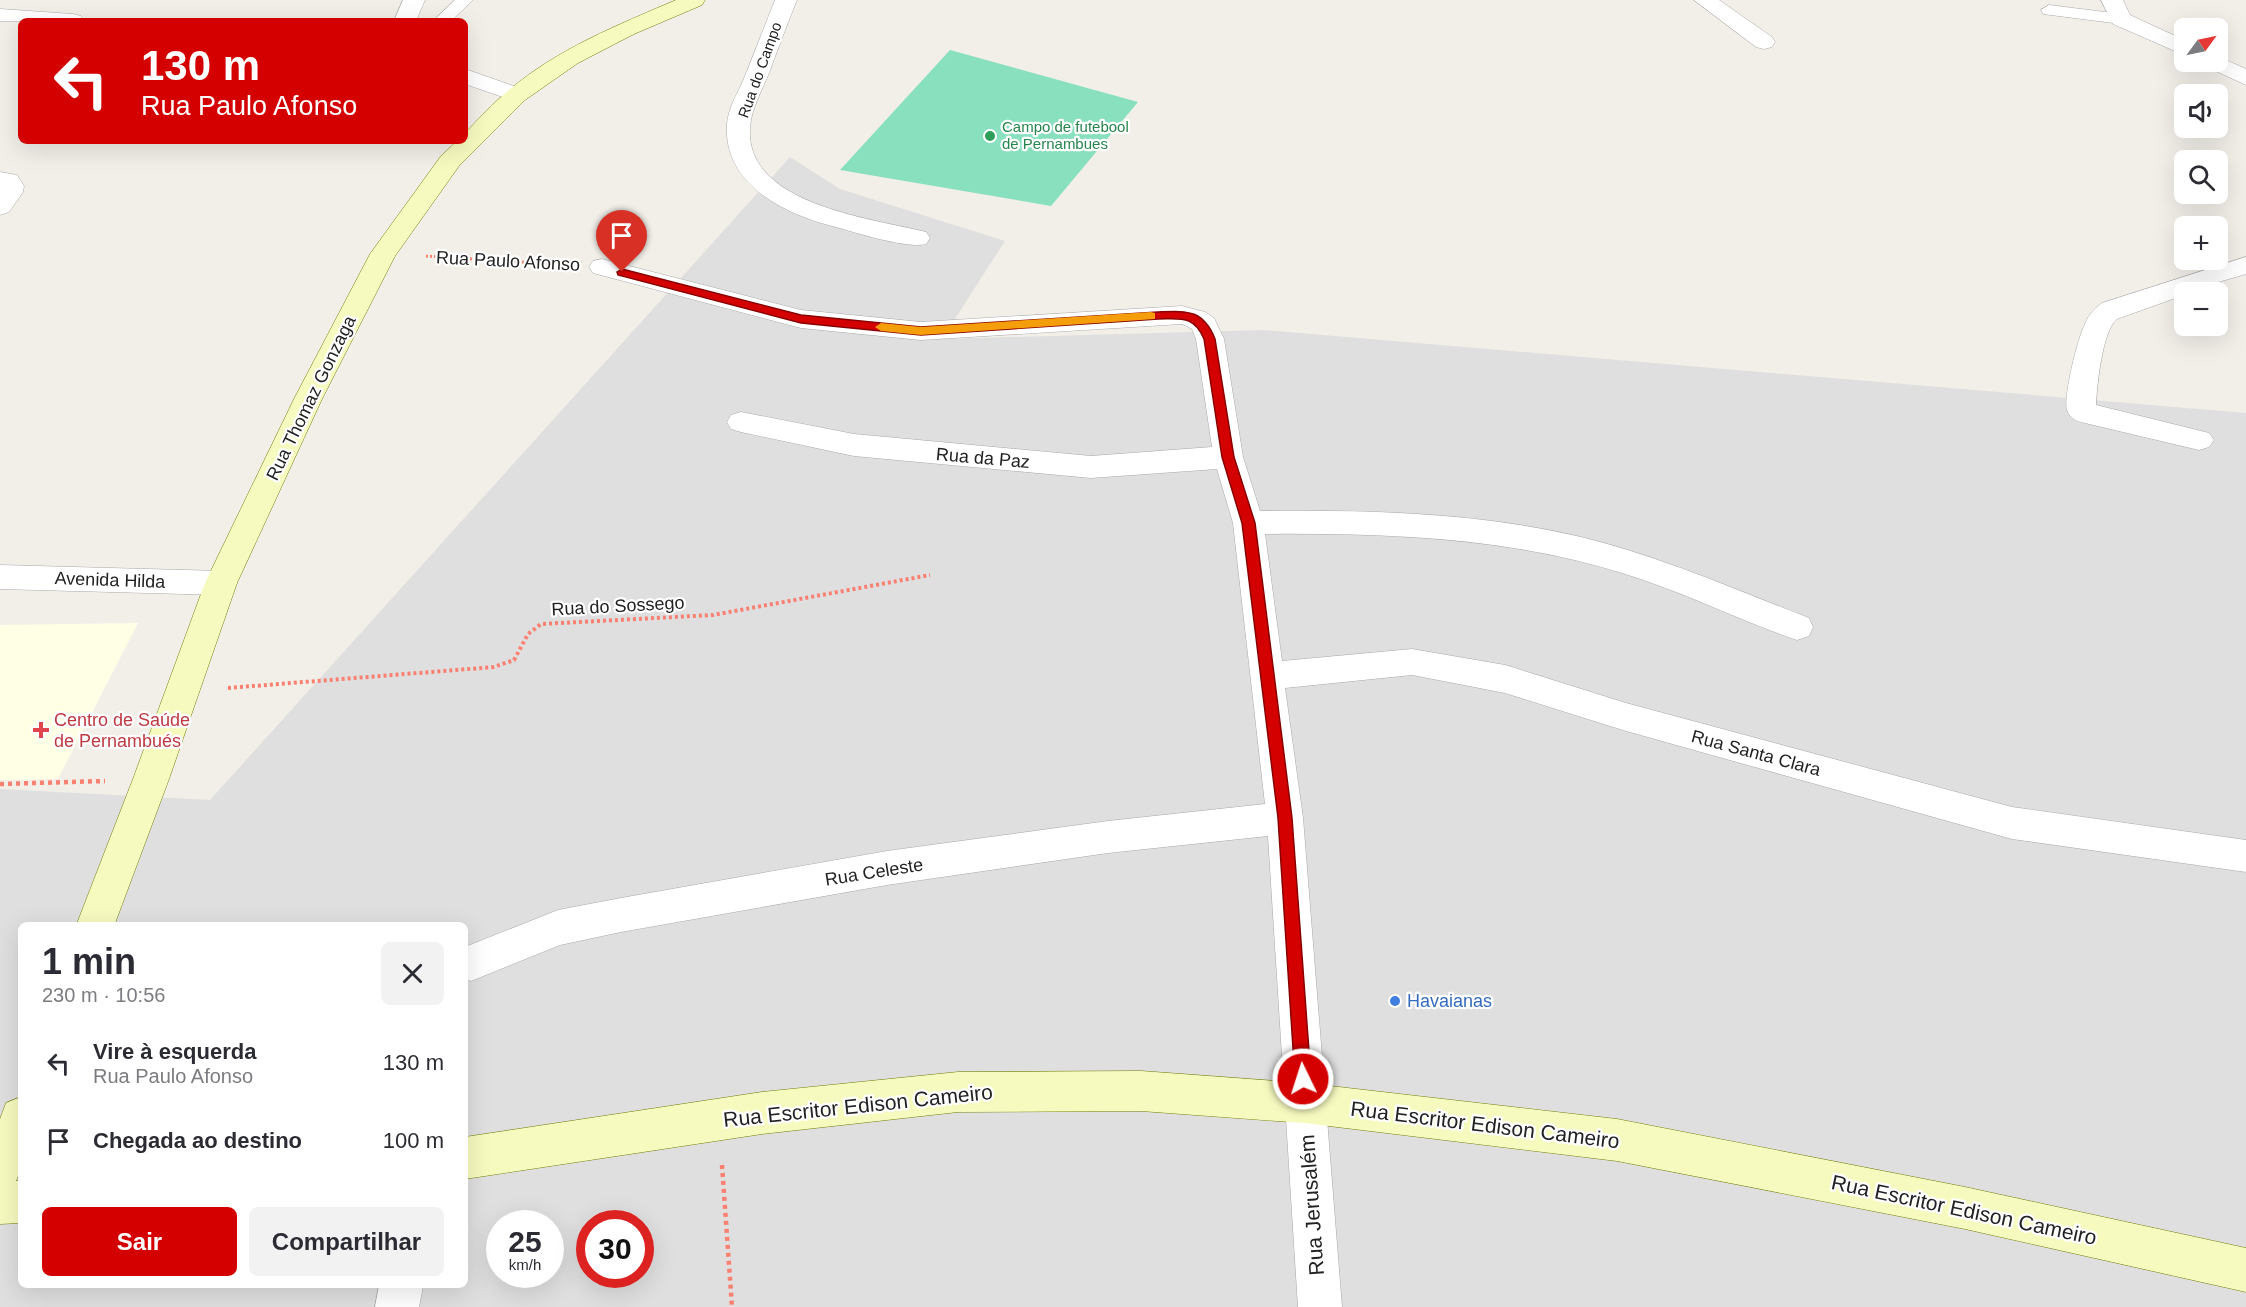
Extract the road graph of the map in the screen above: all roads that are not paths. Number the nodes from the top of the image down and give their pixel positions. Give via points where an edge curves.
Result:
1 (414, 0) edge
2 (465, 0) edge
3 (694, 0) edge
4 (786, 0) edge
5 (1705, 0) edge
6 (2116, 9) edge
7 (2049, 10) dead end
8 (0, 15) edge
9 (47, 18) edge
10 (406, 18) edge
11 (444, 18) edge
12 (1764, 42) dead end
13 (2174, 42) edge
14 (2228, 68) edge
15 (468, 77) edge
16 (2246, 78) edge
17 (516, 95) junction
18 (468, 143) edge
19 (467, 144) edge
20 (0, 179) edge
21 (0, 207) edge
22 (917, 238) dead end
23 (2246, 265) edge
24 (602, 267) road end
25 (741, 422) dead end
26 (2199, 440) dead end
27 (1228, 457) junction
28 (1248, 523) junction
29 (0, 577) edge
30 (221, 583) junction
31 (1797, 627) dead end
32 (1268, 676) junction
33 (1285, 818) junction
34 (2246, 856) edge
35 (97, 922) edge
36 (471, 963) dead end
37 (1304, 1103) junction
38 (18, 1125) edge
39 (468, 1158) edge
40 (0, 1169) edge
41 (18, 1202) edge
42 (0, 1203) edge
43 (2246, 1270) edge
44 (401, 1288) edge
45 (397, 1307) edge
46 (1320, 1307) edge

1 - 10 street
2 - 11 lane
3 - 17 main road, Rua Thomaz Gonzaga via 570,58
4 - 22 street, Rua do Campo via 739,124 740,152 747,166 768,189 796,205
5 - 12 street
6 - 7 lane
6 - 13 street
8 - 9 street
14 - 16 street
15 - 17 street
17 - 18 main road, Rua Thomaz Gonzaga
19 - 30 main road, Rua Thomaz Gonzaga via 450,161 383,254 308,399
20 - 21 street via 8,180 12,186
23 - 26 street via 2112,309 2096,328 2081,409 2089,415
24 - 27 street, Rua Paulo Afonso via 801,319 921,331 1158,315 1195,318 1204,324 1210,339
25 - 27 street, Rua da Paz via 854,445 1091,467
27 - 28 street, Rua Paulo Afonso
28 - 31 street via 1368,522 1502,534 1631,563
28 - 32 street, Rua Paulo Afonso
29 - 30 street, Avenida Hilda
30 - 35 main road, Rua Thomaz Gonzaga
32 - 33 street, Rua Paulo Afonso
32 - 34 street, Rua Santa Clara via 1412,662 1505,679 1626,717 2012,824
33 - 36 street, Rua Celeste via 1108,837 887,868 633,913 558,928
33 - 37 street, Rua Paulo Afonso
37 - 39 main road, Rua Escritor Edison Cameiro via 1141,1091 958,1092 762,1113
37 - 43 main road, Rua Escritor Edison Cameiro via 1617,1140 1965,1208
37 - 46 street, Rua Jerusalém
38 - 40 main road
41 - 42 main road
44 - 45 street

